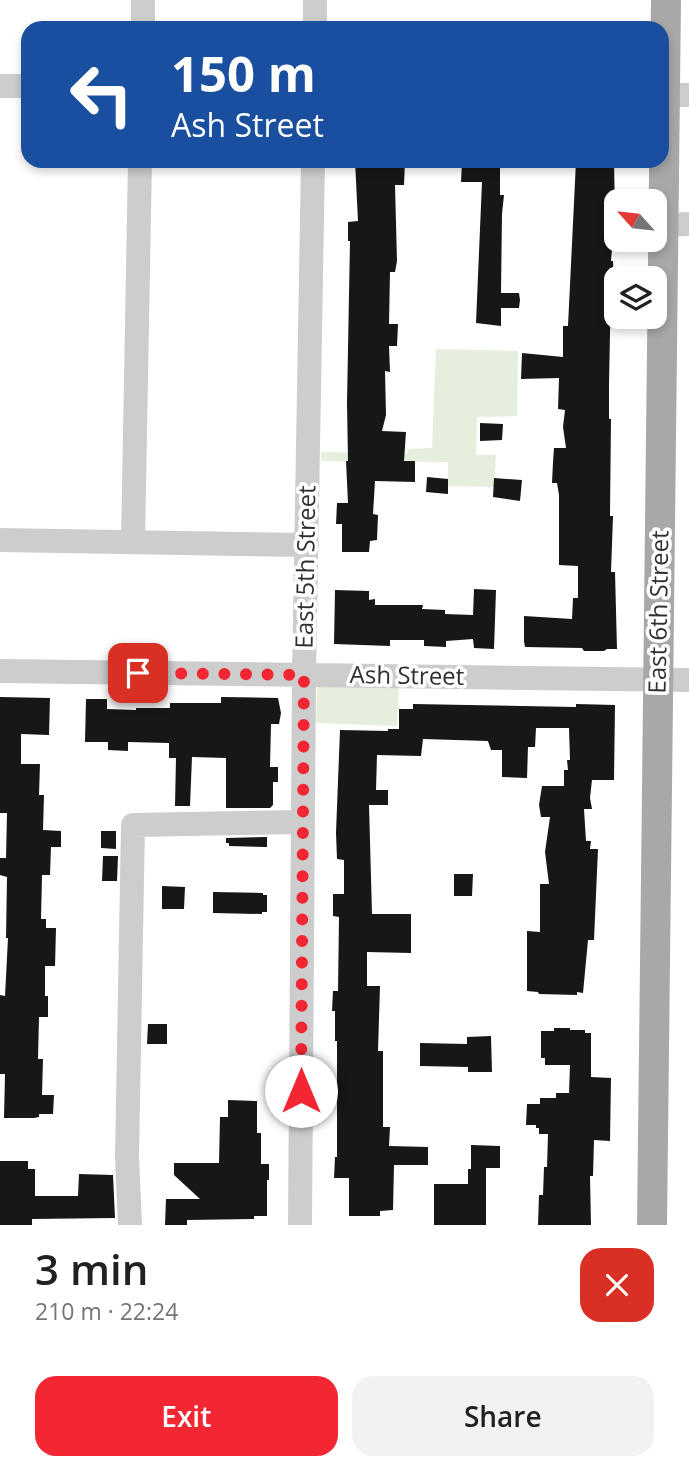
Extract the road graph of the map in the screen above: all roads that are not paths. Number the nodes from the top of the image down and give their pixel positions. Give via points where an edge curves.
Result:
1 (143, 0) edge
2 (315, 0) edge
3 (666, 0) edge
4 (143, 21) edge
5 (315, 21) edge
6 (667, 21) edge
7 (669, 48) edge
8 (0, 86) edge
9 (21, 86) edge
10 (672, 95) edge
11 (140, 168) edge
12 (313, 168) edge
13 (676, 224) edge
14 (0, 540) edge
15 (132, 542) junction
16 (307, 545) junction
17 (0, 671) edge
18 (304, 675) junction
19 (658, 679) junction
20 (689, 680) edge
21 (303, 822) junction
22 (130, 1225) edge
23 (300, 1225) edge
24 (652, 1225) edge

1 - 4 street
2 - 5 street
3 - 6 main road, East 6th Street
7 - 10 main road, East 6th Street
8 - 9 street
10 - 13 main road, East 6th Street
11 - 15 street
12 - 16 street, East 5th Street
13 - 19 main road, East 6th Street
14 - 15 street
15 - 16 street
16 - 18 street, East 5th Street
17 - 18 street, Ash Street
18 - 19 street, Ash Street
18 - 21 street, East 5th Street
19 - 20 street, Ash Street
19 - 24 main road, East 6th Street
21 - 22 street via 133,825 127,1157
21 - 23 street, East 5th Street

